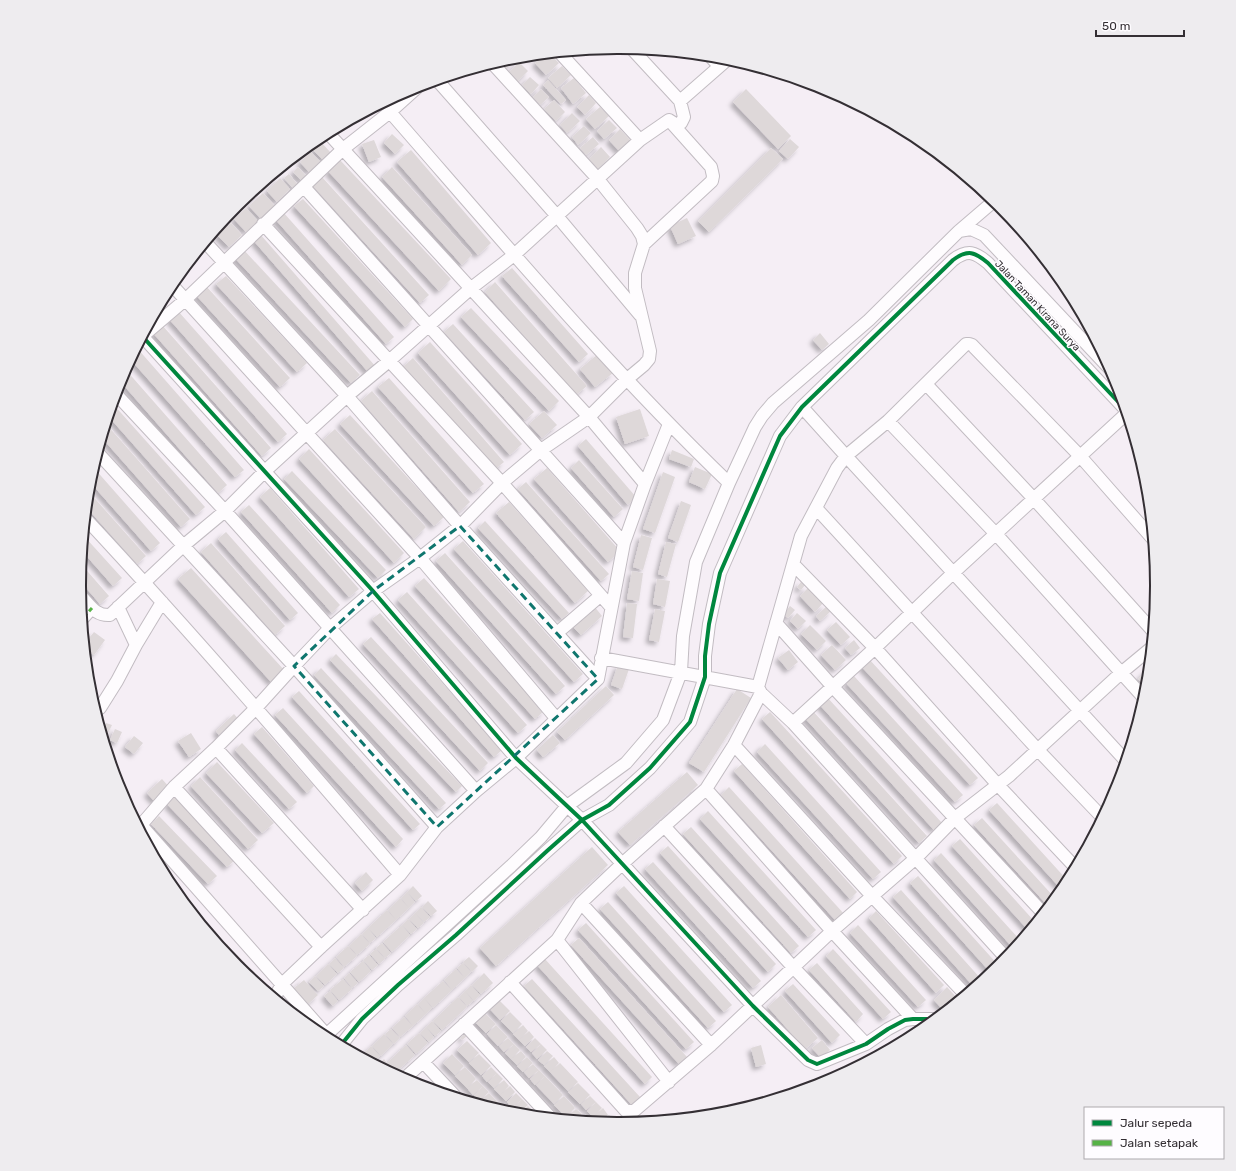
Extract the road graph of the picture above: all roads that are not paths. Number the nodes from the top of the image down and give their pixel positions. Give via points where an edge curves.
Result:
1 (637, 55) edge
2 (564, 57) edge
3 (721, 64) edge
4 (496, 68) edge
5 (441, 84) edge
6 (405, 99) edge
7 (680, 101) junction
8 (390, 112) junction
9 (668, 120) junction
10 (332, 138) edge
11 (640, 140) junction
12 (343, 149) junction
13 (597, 178) junction
14 (304, 187) junction
15 (989, 205) edge
16 (557, 216) junction
17 (263, 224) junction
18 (959, 231) junction
19 (644, 244) junction
20 (209, 246) edge
21 (514, 254) junction
22 (223, 262) junction
23 (470, 289) junction
24 (176, 290) edge
25 (185, 300) junction
26 (642, 318) junction
27 (429, 326) junction
28 (154, 327) edge
29 (147, 339) edge
30 (1097, 356) edge
31 (389, 361) junction
32 (626, 380) junction
33 (926, 384) junction
34 (347, 396) junction
35 (1115, 398) edge
36 (121, 399) edge
37 (802, 407) junction
38 (589, 417) junction
39 (1122, 418) edge
40 (888, 421) junction
41 (669, 424) junction
42 (306, 433) junction
43 (540, 450) junction
44 (846, 456) junction
45 (1080, 456) junction
46 (103, 458) edge
47 (265, 471) junction
48 (502, 483) junction
49 (729, 483) junction
50 (645, 484) junction
51 (1034, 499) junction
52 (816, 508) junction
53 (225, 511) junction
54 (90, 524) edge
55 (460, 526) junction
56 (1146, 532) edge
57 (996, 534) junction
58 (624, 543) junction
59 (183, 546) junction
60 (420, 558) junction
61 (794, 565) junction
62 (953, 573) junction
63 (145, 583) junction
64 (373, 591) junction
65 (600, 596) junction
66 (162, 602) junction
67 (87, 603) edge
68 (118, 607) junction
69 (611, 607) junction
70 (92, 608) junction
71 (912, 612) junction
72 (88, 613) edge
73 (776, 623) junction
74 (1148, 625) edge
75 (330, 628) junction
76 (557, 634) junction
77 (136, 645) junction
78 (875, 648) junction
79 (1145, 653) edge
80 (601, 658) junction
81 (294, 666) junction
82 (681, 672) junction
83 (1121, 673) junction
84 (706, 677) junction
85 (598, 679) junction
86 (833, 687) junction
87 (760, 690) junction
88 (1138, 692) edge
89 (101, 706) edge
90 (256, 708) junction
91 (1080, 711) junction
92 (556, 718) junction
93 (793, 723) junction
94 (734, 745) junction
95 (216, 748) junction
96 (1038, 750) junction
97 (1121, 756) edge
98 (516, 758) junction
99 (998, 785) junction
100 (174, 787) junction
101 (706, 790) junction
102 (476, 791) junction
103 (567, 806) junction
104 (1098, 813) edge
105 (955, 818) junction
106 (582, 820) junction
107 (142, 823) edge
108 (664, 826) junction
109 (437, 827) junction
110 (150, 838) edge
111 (916, 858) junction
112 (1071, 863) edge
113 (622, 864) junction
114 (400, 875) junction
115 (872, 896) junction
116 (581, 903) junction
117 (1040, 909) edge
118 (363, 910) junction
119 (832, 931) junction
120 (557, 940) junction
121 (320, 947) junction
122 (1002, 953) edge
123 (793, 967) junction
124 (510, 982) junction
125 (282, 984) junction
126 (962, 990) edge
127 (277, 993) edge
128 (753, 1006) junction
129 (913, 1019) junction
130 (925, 1019) edge
131 (314, 1021) edge
132 (464, 1024) junction
133 (332, 1033) edge
134 (344, 1041) edge
135 (866, 1044) junction
136 (711, 1045) junction
137 (423, 1062) junction
138 (409, 1074) edge
139 (669, 1082) junction
140 (450, 1090) edge
141 (545, 1111) edge

1 - 7 street
2 - 11 street
3 - 7 street
4 - 13 street
5 - 16 street
6 - 8 street
7 - 9 street via 684,117 677,125
8 - 12 street
8 - 21 street
9 - 11 street
9 - 19 street via 711,167 713,176 712,181
10 - 12 street
11 - 13 street
12 - 14 street
12 - 23 street
13 - 16 street
13 - 19 street via 642,236
14 - 17 street
14 - 27 street
15 - 18 street
16 - 21 street
16 - 26 street
17 - 22 street
17 - 31 street
18 - 30 street, Jalan Taman Kirana Surya via 971,229 984,235
18 - 49 street via 869,320 773,403 755,427
19 - 26 street via 635,273 635,288
20 - 22 street
21 - 23 street
21 - 32 street
22 - 25 street
22 - 34 street
23 - 27 street
23 - 38 street
24 - 25 street
25 - 28 street
25 - 42 street
26 - 32 street via 650,351 648,359
27 - 31 street
27 - 43 street
29 - 47 street
31 - 34 street
31 - 48 street
32 - 38 street
32 - 41 street
33 - 40 street
33 - 45 street via 966,344 972,345
33 - 51 street
34 - 42 street
34 - 55 street
35 - 37 street, Jalan Taman Kirana Surya via 988,263 970,253 960,254 953,260
36 - 53 street
37 - 44 street
37 - 84 street via 780,436 720,573 709,624 705,656
38 - 43 street
38 - 50 street
39 - 45 street
40 - 44 street
40 - 57 street
41 - 49 street
41 - 50 street
42 - 47 street
42 - 60 street
43 - 48 street
43 - 58 street
44 - 52 street
44 - 62 street
45 - 51 street
45 - 56 street
46 - 59 street
47 - 53 street
47 - 64 street
48 - 55 street
48 - 65 street
49 - 82 street via 696,562 683,636
50 - 58 street
51 - 57 street
51 - 74 street
52 - 61 street via 801,536
52 - 71 street
53 - 59 street
53 - 75 street
54 - 63 street
55 - 60 street
55 - 76 street
57 - 62 street
57 - 83 street
58 - 69 street
59 - 63 street
59 - 81 street
60 - 64 street
60 - 92 street
61 - 73 street
61 - 78 street
62 - 71 street
62 - 91 street
63 - 66 street
63 - 68 street
64 - 75 street
64 - 98 street
65 - 69 street
65 - 76 street
66 - 77 street
66 - 90 street
67 - 70 street
68 - 70 street via 110,615 102,616
68 - 77 street
69 - 80 street
70 - 72 street
71 - 78 street
71 - 96 street
73 - 86 street
73 - 87 street
75 - 81 street
75 - 102 street
76 - 85 street
77 - 89 street
78 - 86 street
78 - 99 street
79 - 83 street
80 - 82 street
80 - 85 street
81 - 90 street
81 - 109 street
82 - 84 street
82 - 103 street via 663,720 626,763
83 - 88 street
83 - 91 street
84 - 87 street
84 - 106 street via 690,722 650,768 609,805
85 - 92 street
86 - 93 street
86 - 105 street
87 - 93 street
87 - 94 street
90 - 95 street
90 - 114 street
91 - 96 street
91 - 97 street
92 - 98 street
93 - 111 street
94 - 101 street
94 - 115 street
95 - 100 street
95 - 118 street
96 - 99 street
96 - 104 street
98 - 102 street
98 - 103 street
99 - 105 street
99 - 112 street
100 - 107 street
100 - 121 street
101 - 108 street
101 - 119 street
102 - 109 street
103 - 106 street
103 - 133 street via 541,837
105 - 111 street
105 - 117 street
106 - 113 street
106 - 134 street via 398,985 362,1019
108 - 113 street
108 - 123 street
109 - 114 street
110 - 125 street
111 - 115 street
111 - 122 street
113 - 116 street
113 - 128 street
114 - 118 street
115 - 119 street
115 - 126 street
116 - 120 street
116 - 136 street
118 - 121 street
119 - 123 street
119 - 129 street
120 - 124 street
120 - 139 street
121 - 125 street
123 - 128 street
123 - 135 street
124 - 132 street
124 - 139 street via 626,1111 634,1111
125 - 127 street
125 - 131 street
128 - 135 street via 812,1063 817,1064
128 - 136 street
129 - 130 street
129 - 135 street via 905,1020 888,1029
132 - 137 street
132 - 141 street
136 - 139 street
137 - 138 street
137 - 140 street

